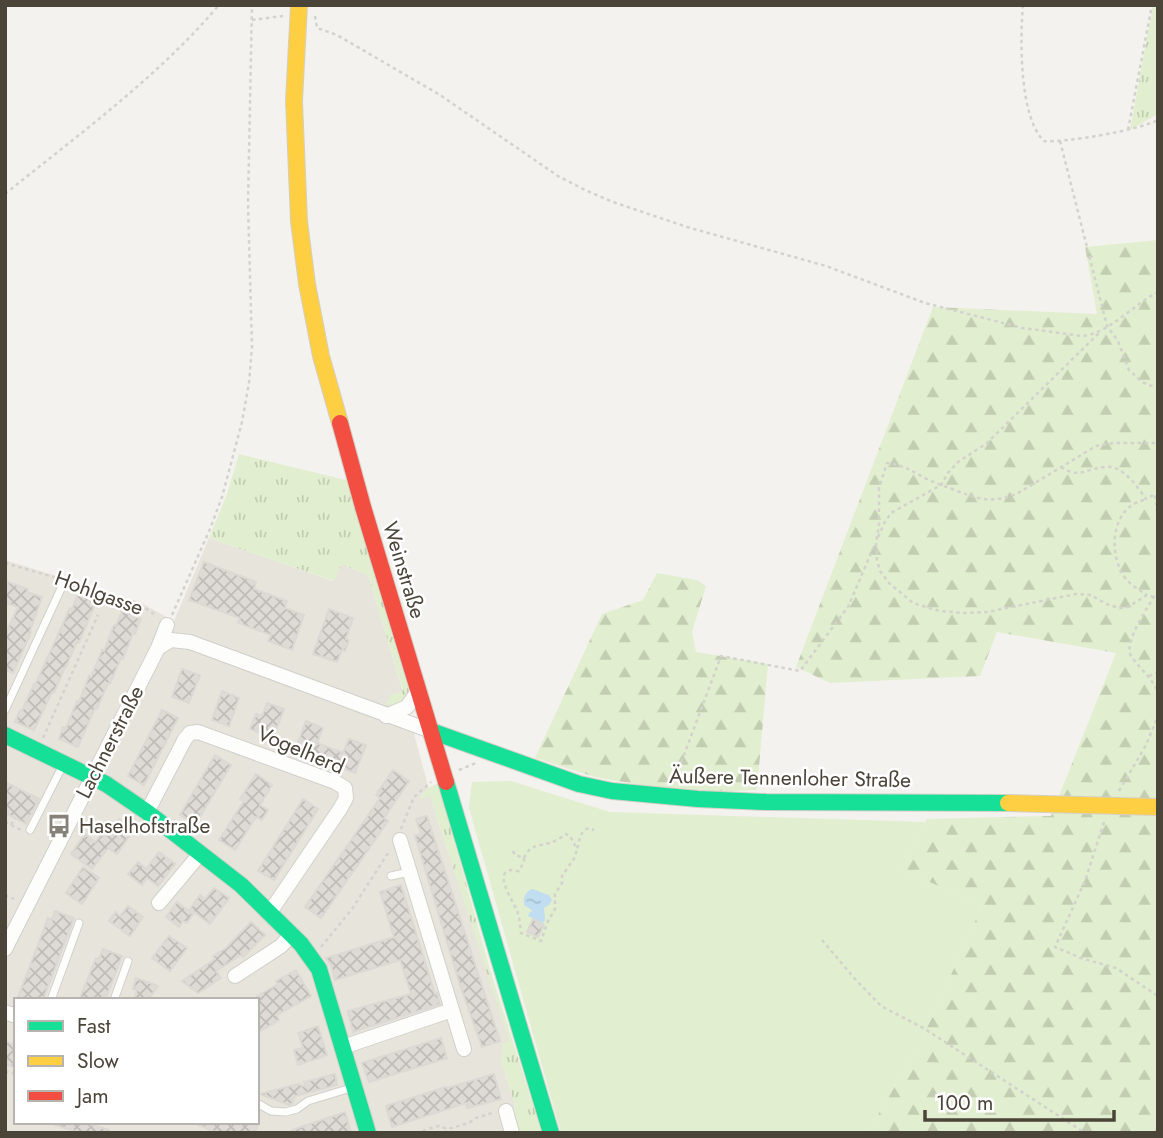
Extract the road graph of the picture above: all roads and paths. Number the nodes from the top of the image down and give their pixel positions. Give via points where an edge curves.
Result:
1 (219, 5) edge
2 (252, 5) edge
3 (299, 5) edge
4 (1023, 5) edge
5 (1153, 5) edge
6 (315, 14) dead end
7 (281, 17) dead end
8 (252, 20) junction
9 (1158, 121) edge
10 (1128, 130) junction
11 (1059, 141) junction
12 (5, 194) edge
13 (1158, 292) edge
14 (1105, 328) junction
15 (1158, 387) edge
16 (1158, 443) edge
17 (1061, 467) junction
18 (942, 485) junction
19 (1146, 499) junction
20 (1158, 519) edge
21 (876, 543) junction
22 (5, 563) edge
23 (65, 580) junction
24 (1158, 590) edge
25 (1147, 595) junction
26 (1154, 597) junction
27 (98, 615) dead end
28 (167, 625) junction
29 (158, 648) junction
30 (1158, 673) edge
31 (1149, 676) junction
32 (418, 691) junction
33 (1158, 692) edge
34 (5, 710) edge
35 (386, 716) junction
36 (1158, 716) edge
37 (431, 732) junction
38 (5, 735) edge
39 (37, 751) junction
40 (64, 764) junction
41 (93, 777) junction
42 (444, 777) junction
43 (668, 797) junction
44 (1111, 806) junction
45 (1158, 807) edge
46 (147, 812) junction
47 (15, 818) dead end
48 (12, 825) dead end
49 (30, 830) dead end
50 (594, 830) dead end
51 (397, 840) junction
52 (577, 849) junction
53 (513, 851) dead end
54 (200, 854) junction
55 (524, 858) junction
56 (410, 872) junction
57 (391, 876) dead end
58 (5, 895) edge
59 (14, 900) dead end
60 (159, 903) dead end
61 (270, 912) junction
62 (79, 923) dead end
63 (292, 934) junction
64 (822, 940) dead end
65 (5, 949) edge
66 (311, 956) junction
67 (128, 961) dead end
68 (235, 976) dead end
69 (1158, 996) edge
70 (52, 998) edge
71 (115, 998) edge
72 (452, 1010) junction
73 (343, 1047) junction
74 (464, 1049) dead end
75 (355, 1086) junction
76 (259, 1104) edge
77 (506, 1111) joint
78 (1158, 1127) edge
79 (368, 1133) edge
80 (416, 1133) edge
81 (512, 1133) edge
82 (551, 1133) edge
83 (1085, 1133) edge
84 (1155, 1133) edge

1 - 12 path via 154,73
2 - 8 path
3 - 32 street, Weinstraße via 294,101 299,221 307,284 321,356
4 - 11 path via 1023,74 1033,123 1044,141
5 - 10 path
6 - 14 path via 317,28 440,94 558,176 613,202 826,266 925,303 1023,328 1082,337
7 - 8 path
8 - 28 path via 249,383 222,497
9 - 10 path
10 - 11 path
11 - 14 path
13 - 14 path
14 - 15 path via 1118,341 1129,370
14 - 18 path via 987,443 958,462
16 - 17 path via 1096,446
17 - 18 path via 999,500 971,497
17 - 19 path via 1077,474 1107,466 1129,477
18 - 21 path via 891,513
18 - 21 path via 887,463 879,488
19 - 20 path via 1155,494
19 - 25 path via 1122,514 1115,535 1122,574
21 - 25 path via 880,571 889,583 913,603 940,611 987,612 1076,594 1091,595 1119,608
21 - 43 path via 848,607 800,671 721,656
22 - 23 path, Hohlgasse
23 - 28 path, Hohlgasse via 141,605
23 - 34 lane
24 - 26 path
25 - 26 path
26 - 31 path via 1129,651
27 - 39 path
28 - 29 street, Lachnerstraße
29 - 35 street via 171,640 190,642
29 - 41 street, Lachnerstraße
30 - 31 path
31 - 33 path
32 - 35 street via 407,707
32 - 37 street, Weinstraße
35 - 37 street
36 - 44 path
37 - 42 street, Weinstraße
37 - 43 street, Äußere Tennenloher Straße via 579,784
38 - 39 street
39 - 40 street
40 - 41 street
40 - 49 lane
41 - 46 street
41 - 65 street, Lachnerstraße
42 - 51 path via 414,797
42 - 82 street, Weinstraße
43 - 44 street, Äußere Tennenloher Straße
44 - 45 street, Äußere Tennenloher Straße
44 - 69 path via 1085,881 1055,947 1116,968
46 - 54 street
46 - 61 street, Vogelherd via 185,739 198,732 345,788 340,809
47 - 48 path
50 - 52 path via 586,829
51 - 56 street
51 - 66 path via 352,909
52 - 55 path via 566,834 529,849
52 - 55 path via 562,876 541,941 521,933 518,912 503,879 508,871 519,871
53 - 55 path
54 - 60 street
54 - 61 street
56 - 57 lane
56 - 72 street
58 - 59 path
61 - 63 street
62 - 70 lane
63 - 66 street
63 - 68 street
64 - 83 path via 881,1006 925,1029
66 - 73 street via 325,985
67 - 71 lane
72 - 73 street
72 - 74 street
73 - 75 street
75 - 76 lane via 286,1112
75 - 79 street
77 - 80 path via 448,1129 438,1126
77 - 81 street
78 - 84 path

